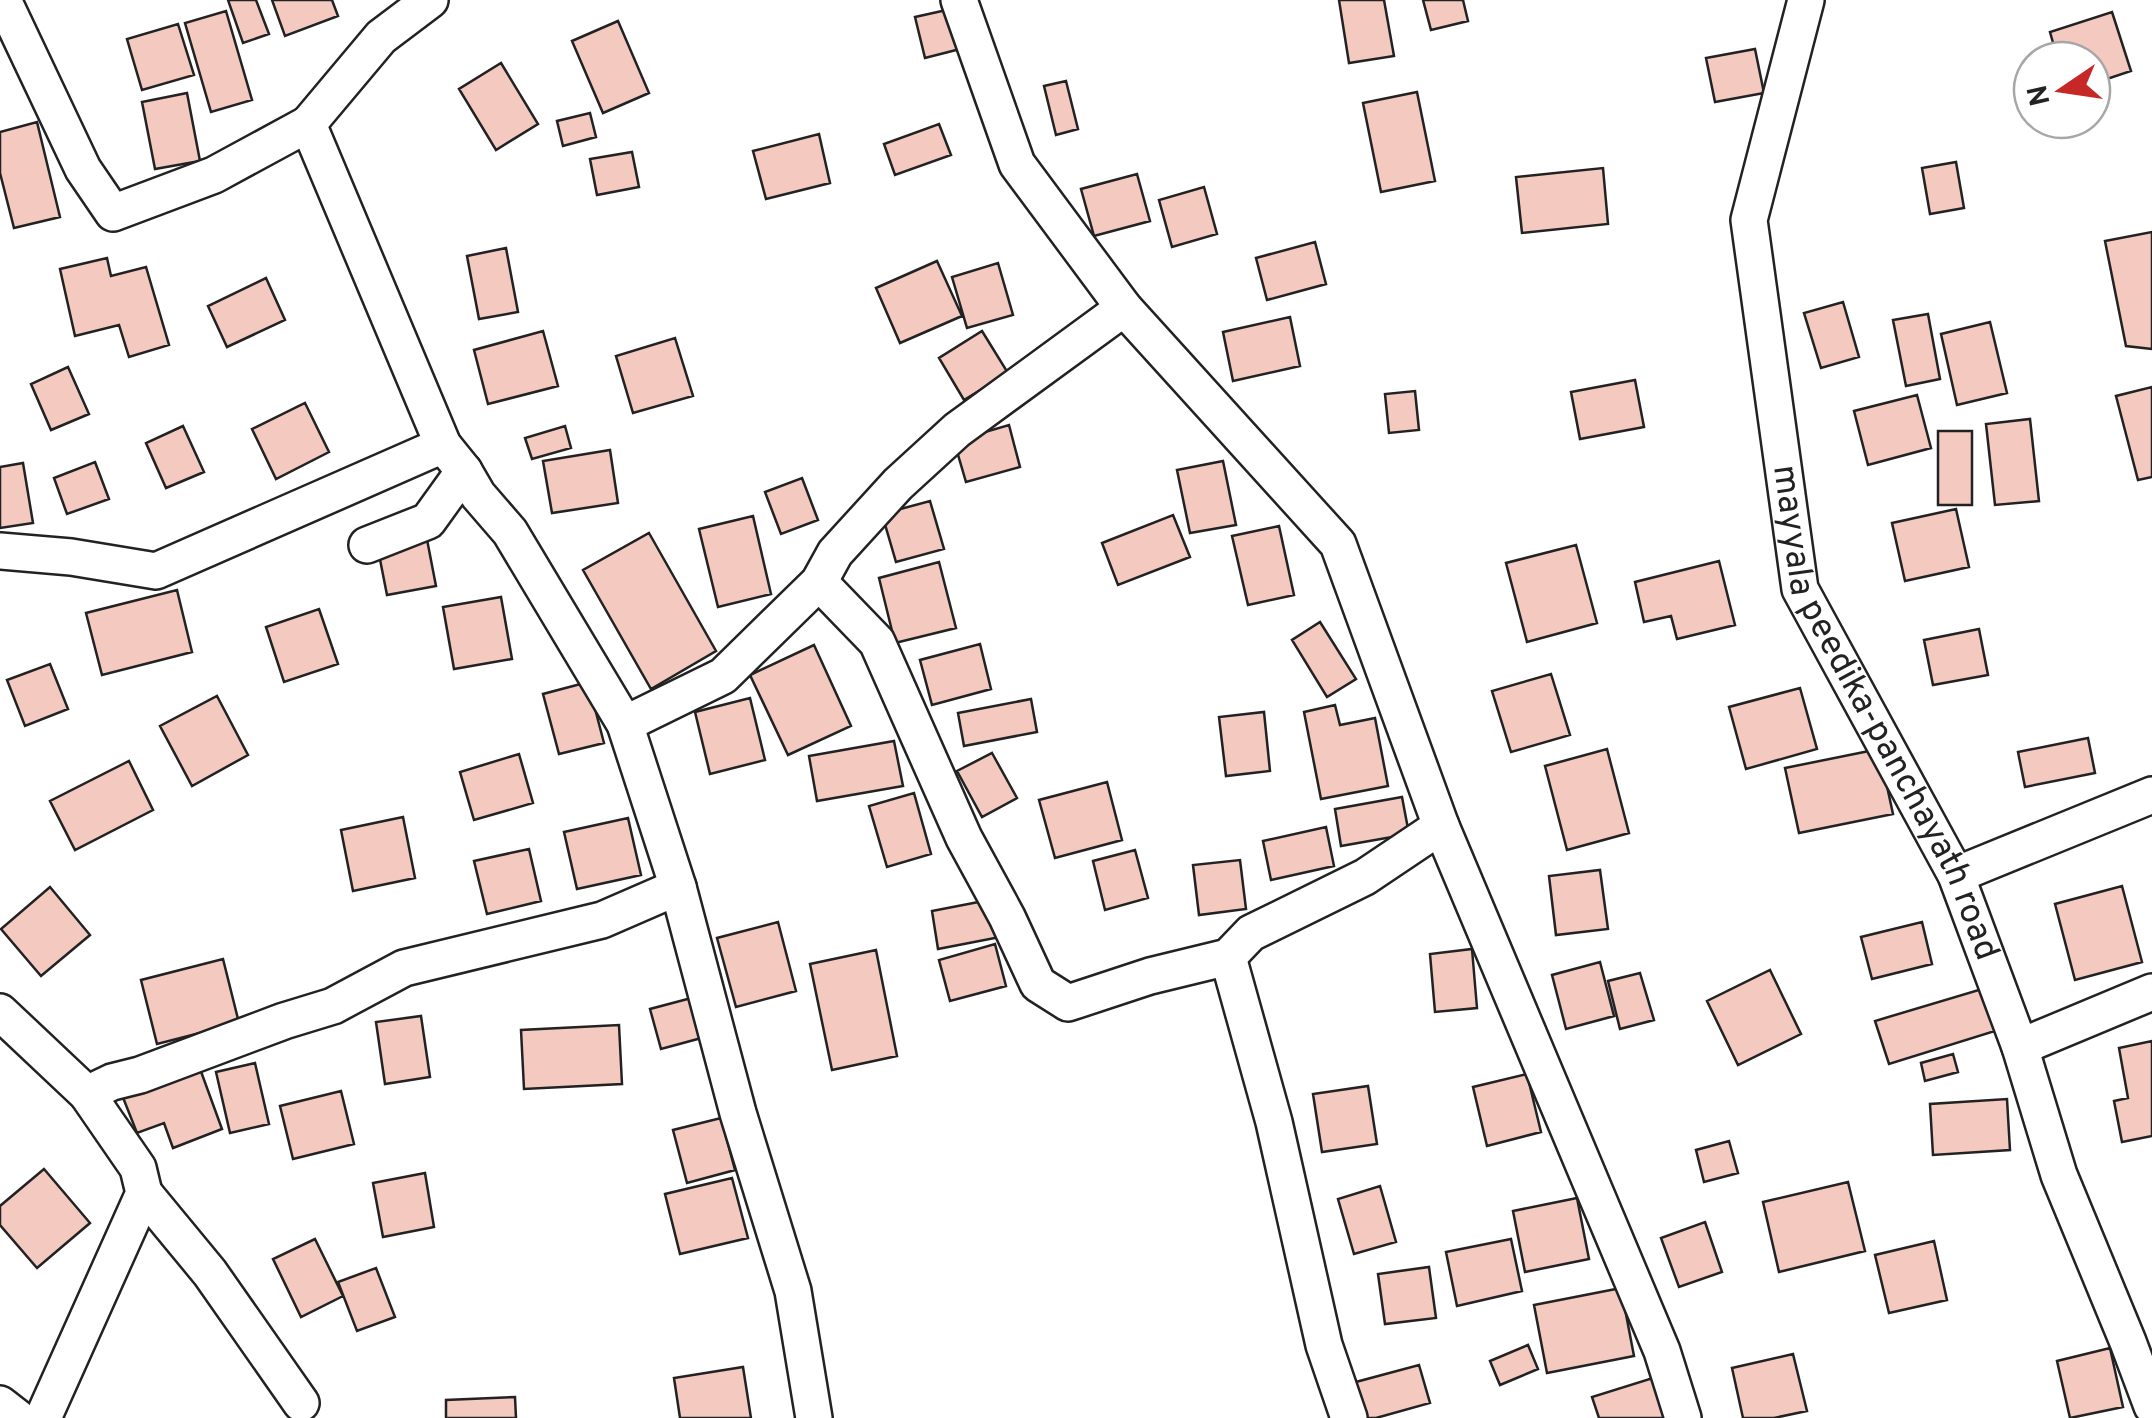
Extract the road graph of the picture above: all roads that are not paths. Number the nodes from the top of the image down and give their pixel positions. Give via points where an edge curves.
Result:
1 (3, 0) edge
2 (430, 0) edge
3 (958, 0) edge
4 (1806, 0) edge
5 (308, 124) junction
6 (1124, 308) junction
7 (453, 458) junction
8 (367, 544) dead end
9 (0, 550) edge
10 (819, 582) junction
11 (625, 724) junction
12 (2152, 795) edge
13 (1441, 826) junction
14 (1956, 875) junction
15 (678, 887) junction
16 (1228, 958) junction
17 (2152, 992) edge
18 (0, 1012) edge
19 (2020, 1046) junction
20 (87, 1094) junction
21 (144, 1193) junction
22 (301, 1403) dead end
23 (0, 1404) edge
24 (2152, 1406) edge
25 (18, 1418) edge
26 (43, 1418) edge
27 (814, 1418) edge
28 (1348, 1418) edge
29 (1683, 1418) edge

1 - 5 street via 83,170 113,213 214,175
2 - 5 street via 382,37
3 - 6 street via 1017,164
4 - 14 street, mayyala peedika-panchayath road via 1750,220 1800,589
5 - 7 street
6 - 10 street via 945,441 835,554
6 - 13 street via 1338,544
7 - 8 street via 428,521
7 - 9 street via 156,571
7 - 11 street via 510,532
10 - 11 street via 723,676
10 - 16 street via 877,642 1038,984 1068,1003
11 - 15 street
12 - 14 street
13 - 16 street via 1365,877 1251,933
13 - 29 street via 1662,1352
14 - 19 street, mayyala peedika-panchayath road
15 - 20 street via 602,920 404,968 333,1006
15 - 27 street via 793,1291
16 - 28 street
17 - 19 street
18 - 20 street
19 - 24 street, mayyala peedika-panchayath road via 2059,1175
20 - 21 street via 138,1168
21 - 22 street
21 - 26 street
23 - 25 street

